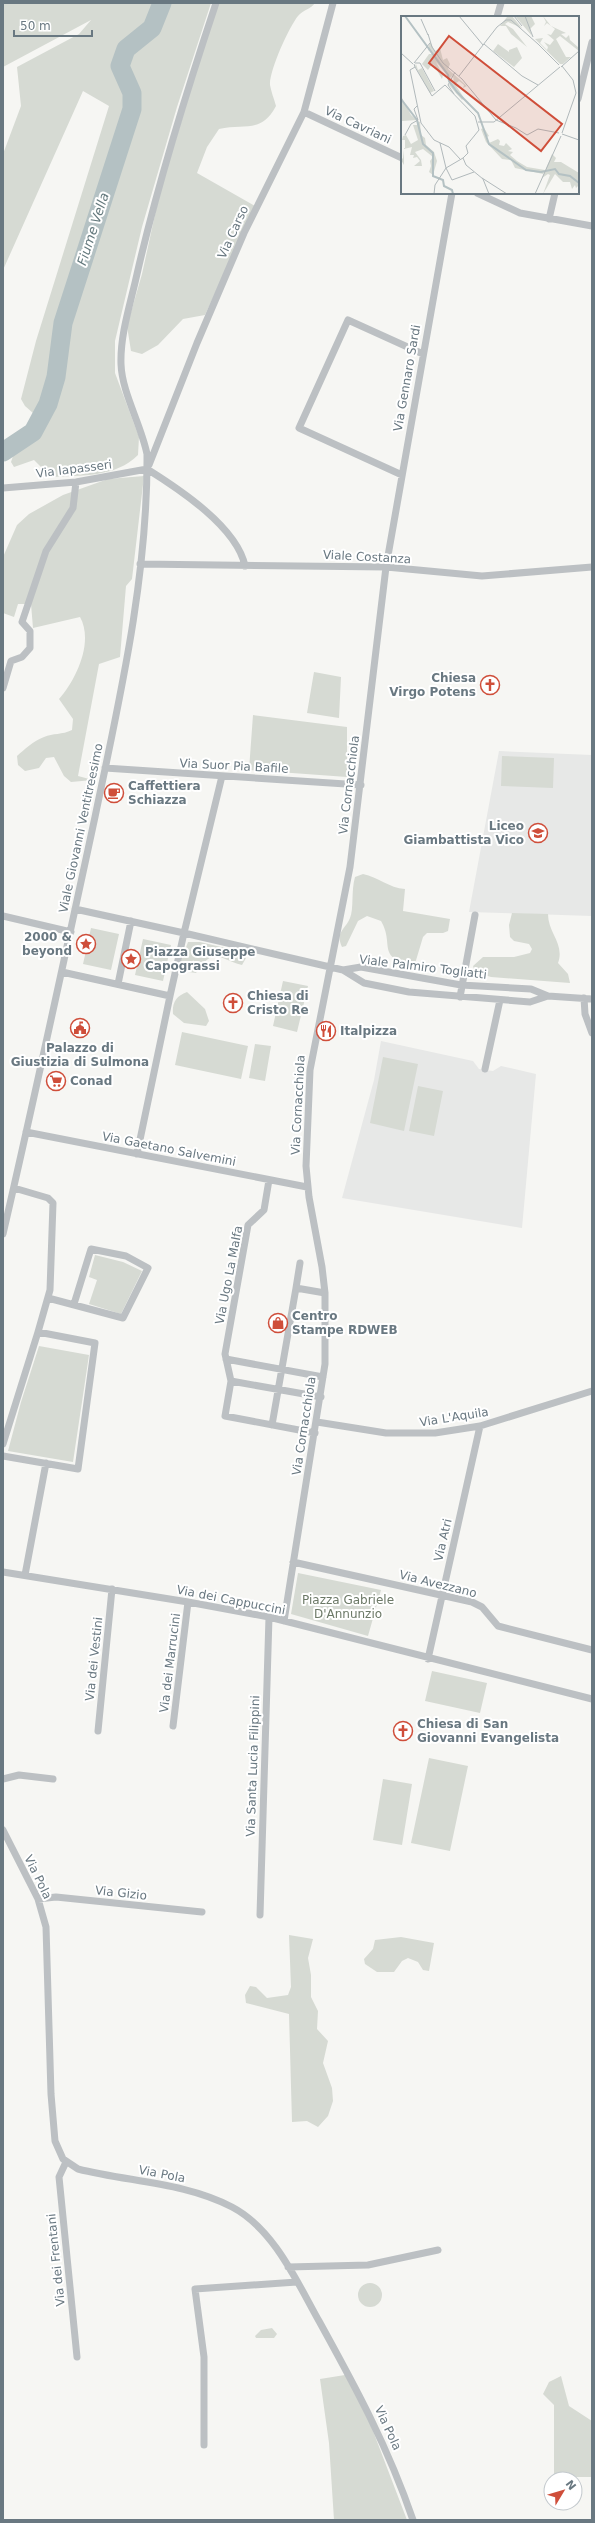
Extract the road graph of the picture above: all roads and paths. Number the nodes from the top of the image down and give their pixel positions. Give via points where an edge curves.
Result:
1 (216, 3) edge
2 (334, 3) edge
3 (500, 3) edge
4 (497, 16) edge
5 (592, 42) edge
6 (579, 95) edge
7 (304, 112) junction
8 (401, 158) edge
9 (452, 194) edge
10 (479, 194) edge
11 (555, 194) edge
12 (549, 219) junction
13 (592, 226) edge
14 (422, 354) junction
15 (147, 469) junction
16 (402, 475) junction
17 (76, 482) junction
18 (3, 488) edge
19 (140, 564) junction
20 (245, 566) junction
21 (386, 567) junction
22 (592, 567) edge
23 (3, 688) edge
24 (105, 768) junction
25 (222, 776) junction
26 (361, 785) junction
27 (75, 909) junction
28 (475, 915) dead end
29 (3, 916) edge
30 (131, 921) junction
31 (71, 932) junction
32 (184, 933) junction
33 (329, 966) junction
34 (343, 970) junction
35 (62, 972) junction
36 (118, 984) junction
37 (461, 985) junction
38 (170, 996) junction
39 (548, 996) junction
40 (460, 998) junction
41 (588, 998) edge
42 (500, 1000) junction
43 (592, 1033) edge
44 (485, 1069) dead end
45 (26, 1132) junction
46 (137, 1154) junction
47 (269, 1180) junction
48 (307, 1187) junction
49 (14, 1188) junction
50 (3, 1234) edge
51 (300, 1263) dead end
52 (296, 1288) junction
53 (324, 1293) junction
54 (48, 1298) junction
55 (74, 1304) junction
56 (38, 1332) junction
57 (226, 1359) junction
58 (282, 1370) junction
59 (324, 1377) junction
60 (231, 1380) junction
61 (278, 1389) junction
62 (592, 1391) edge
63 (321, 1397) junction
64 (317, 1422) junction
65 (272, 1425) junction
66 (480, 1426) junction
67 (315, 1433) junction
68 (3, 1444) edge
69 (3, 1456) edge
70 (46, 1463) junction
71 (293, 1562) junction
72 (3, 1572) edge
73 (24, 1575) junction
74 (112, 1589) junction
75 (442, 1595) junction
76 (188, 1602) junction
77 (269, 1618) junction
78 (284, 1621) junction
79 (592, 1650) edge
80 (428, 1659) junction
81 (592, 1699) edge
82 (173, 1726) dead end
83 (98, 1730) dead end
84 (3, 1779) edge
85 (54, 1779) dead end
86 (3, 1830) edge
87 (38, 1899) junction
88 (202, 1912) dead end
89 (260, 1915) dead end
90 (66, 2162) junction
91 (438, 2250) dead end
92 (288, 2267) junction
93 (297, 2282) junction
94 (77, 2358) dead end
95 (204, 2445) dead end
96 (413, 2520) edge

1 - 15 street via 175,126 154,201 123,338 121,363 124,381 144,437
2 - 7 street, Via Carso
3 - 4 street
5 - 6 street
7 - 8 street, Via Cavriani
7 - 15 street, Via Carso via 244,233
9 - 14 street, Via Gennaro Sardi
10 - 12 street via 520,214
11 - 12 street
12 - 13 street
14 - 16 street, Via Gennaro Sardi
14 - 16 street via 348,320 299,428
15 - 17 street, Via Iapasseri
15 - 19 street, Viale Giovanni Ventitreesimo
15 - 20 street via 202,507 228,535 241,554
16 - 21 street, Via Gennaro Sardi
17 - 18 street, Via Iapasseri
17 - 23 street via 73,508 46,551 22,622 30,630 30,648 22,657 11,661
19 - 20 street, Viale Costanza
19 - 24 street, Viale Giovanni Ventitreesimo via 130,649
20 - 21 street, Viale Costanza
21 - 22 street, Viale Costanza via 482,576
21 - 26 street, Via Cornacchiola
24 - 25 street, Via Suor Pia Bafile
24 - 27 street, Viale Giovanni Ventitreesimo
25 - 26 street, Via Suor Pia Bafile
25 - 32 street
26 - 33 street, Via Cornacchiola via 350,867
27 - 30 street
27 - 31 street, Viale Giovanni Ventitreesimo
28 - 37 street
29 - 31 street
30 - 32 street
30 - 36 street
31 - 35 street, Viale Giovanni Ventitreesimo
32 - 33 street, Viale Palmiro Togliatti
32 - 38 street
33 - 34 street, Viale Palmiro Togliatti
33 - 48 street, Via Cornacchiola via 312,1049 308,1090
34 - 37 street, Viale Palmiro Togliatti via 361,967
34 - 40 street, Viale Palmiro Togliatti via 364,983
35 - 36 street
35 - 45 street, Viale Giovanni Ventitreesimo
36 - 38 street
37 - 39 street, Viale Palmiro Togliatti via 531,989
37 - 40 street
38 - 46 street
39 - 41 street, Viale Palmiro Togliatti
39 - 42 street, Viale Palmiro Togliatti via 530,1002
40 - 42 street, Viale Palmiro Togliatti
41 - 43 street via 584,1014
42 - 44 street
45 - 46 street, Via Gaetano Salvemini
45 - 49 street, Viale Giovanni Ventitreesimo
46 - 47 street, Via Gaetano Salvemini
47 - 48 street, Via Gaetano Salvemini
47 - 57 street, Via Ugo La Malfa via 264,1210 248,1225
48 - 53 street, Via Cornacchiola
49 - 50 street, Viale Giovanni Ventitreesimo
49 - 54 street via 48,1198 53,1203
51 - 52 street
52 - 53 street
52 - 58 street
53 - 59 street, Via Cornacchiola
54 - 55 street
54 - 56 street
55 - 55 street via 123,1318 148,1268 126,1256 91,1249
56 - 68 street
56 - 70 street via 95,1343 78,1469
57 - 58 street
57 - 60 street, Via Ugo La Malfa
58 - 59 street
58 - 61 street
59 - 63 street, Via Cornacchiola
60 - 61 street
60 - 65 street via 225,1416
61 - 63 street
61 - 65 street
62 - 66 street, Via L'Aquila
63 - 64 street, Via Cornacchiola
64 - 66 street, Via L'Aquila via 366,1431 404,1434 435,1433
64 - 67 street, Via Cornacchiola
65 - 67 street
66 - 75 street, Via Atri
67 - 71 street, Via Cornacchiola
69 - 70 street
70 - 73 street
71 - 75 street, Via Avezzano
71 - 78 street, Via Cornacchiola
72 - 73 street, Via dei Cappuccini
73 - 74 street, Via dei Cappuccini
74 - 76 street, Via dei Cappuccini
74 - 83 street, Via dei Vestini
75 - 79 street, Via Avezzano via 480,1605 500,1627
75 - 80 street, Via Atri
76 - 77 street, Via dei Cappuccini
76 - 82 street, Via dei Marrucini
77 - 78 street, Via dei Cappuccini
77 - 89 street, Via Santa Lucia Filippini
78 - 80 street, Via dei Cappuccini
80 - 81 street, Via dei Cappuccini
84 - 85 street via 19,1775
86 - 87 street, Via Pola
87 - 88 street, Via Gizio via 56,1897
87 - 90 street, Via Pola via 48,1939 51,2094 55,2141 58,2152
90 - 92 street, Via Pola via 82,2170 189,2190 234,2208 255,2225
90 - 94 street, Via dei Frentani via 59,2177
91 - 92 street via 368,2265
92 - 93 street, Via Pola
93 - 95 street via 195,2289 204,2357
93 - 96 street, Via Pola via 376,2426

